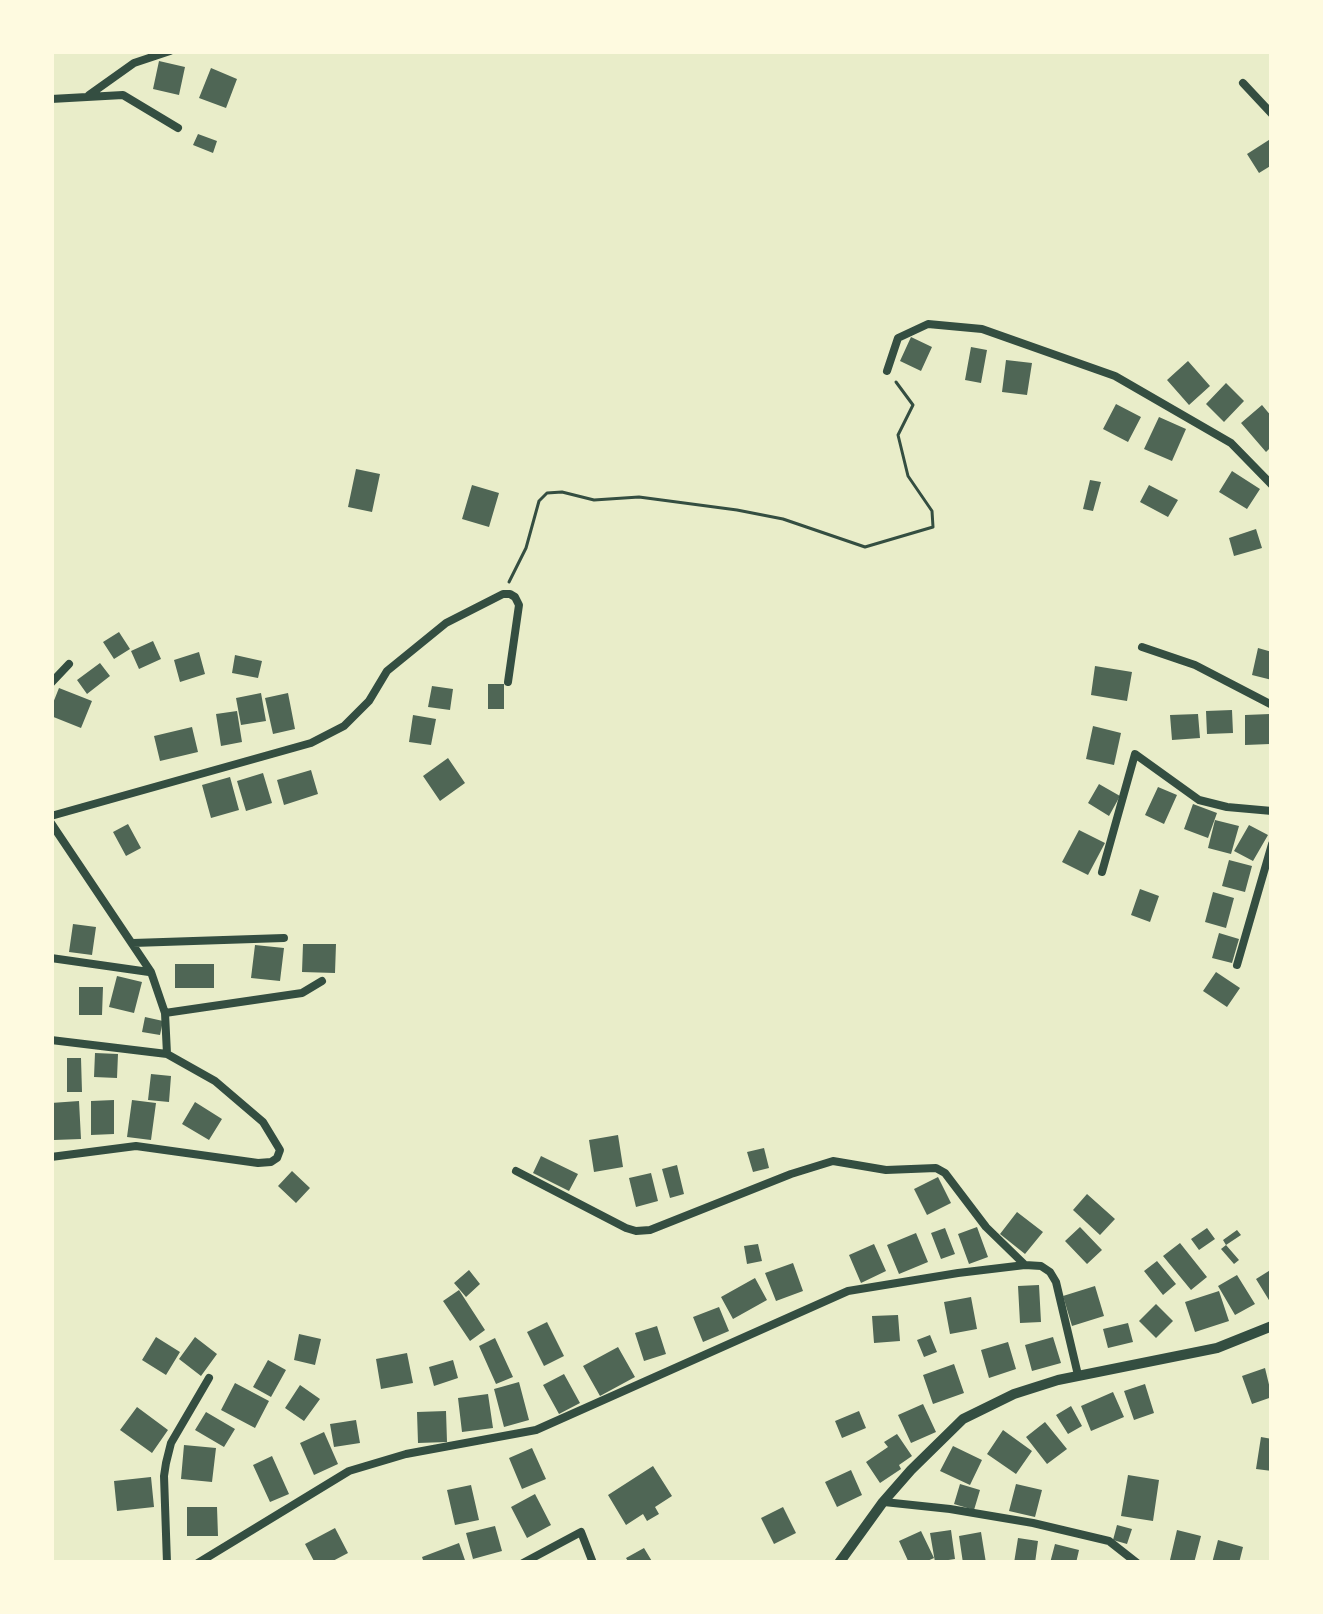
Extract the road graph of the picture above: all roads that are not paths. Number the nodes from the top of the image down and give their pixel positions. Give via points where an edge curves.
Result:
1 (170, 51) edge
2 (1243, 83) dead end
3 (88, 96) junction
4 (51, 98) edge
5 (1272, 114) edge
6 (178, 128) dead end
7 (887, 370) road end
8 (1272, 485) edge
9 (1142, 647) dead end
10 (69, 664) dead end
11 (508, 682) dead end
12 (51, 683) edge
13 (1272, 704) edge
14 (1272, 811) edge
15 (51, 819) edge
16 (1272, 844) edge
17 (1102, 872) dead end
18 (284, 938) dead end
19 (131, 944) junction
20 (51, 958) edge
21 (1237, 965) dead end
22 (151, 972) junction
23 (322, 981) dead end
24 (165, 1013) junction
25 (51, 1040) edge
26 (167, 1054) junction
27 (51, 1156) edge
28 (515, 1171) dead end
29 (1025, 1265) junction
30 (1272, 1326) edge
31 (1078, 1375) junction
32 (209, 1378) dead end
33 (883, 1502) junction
34 (167, 1563) edge
35 (198, 1563) edge
36 (523, 1563) edge
37 (593, 1563) edge
38 (839, 1563) edge
39 (1136, 1563) edge

1 - 3 street via 134,63
2 - 5 street
3 - 4 street
3 - 6 street via 123,95
7 - 8 street via 898,338 928,324 982,329 1115,376 1232,443
9 - 13 street
10 - 12 street
11 - 15 street via 519,604 503,594 446,623 387,671 344,726 311,743
14 - 17 street via 1198,800 1135,754
15 - 19 street
16 - 21 street
18 - 19 street
19 - 22 street
20 - 22 street
22 - 24 street
23 - 24 street via 302,993
24 - 26 street
25 - 26 street
26 - 27 street via 263,1122 277,1141 277,1158 258,1163 136,1146
28 - 29 street via 636,1231 833,1161 936,1168
29 - 31 street via 1041,1266 1056,1282
29 - 35 street via 848,1291 536,1430 349,1471
30 - 31 street via 1216,1348
31 - 33 street via 963,1419
32 - 34 street via 166,1462
33 - 38 street
33 - 39 street via 1109,1541
36 - 37 street via 581,1532

